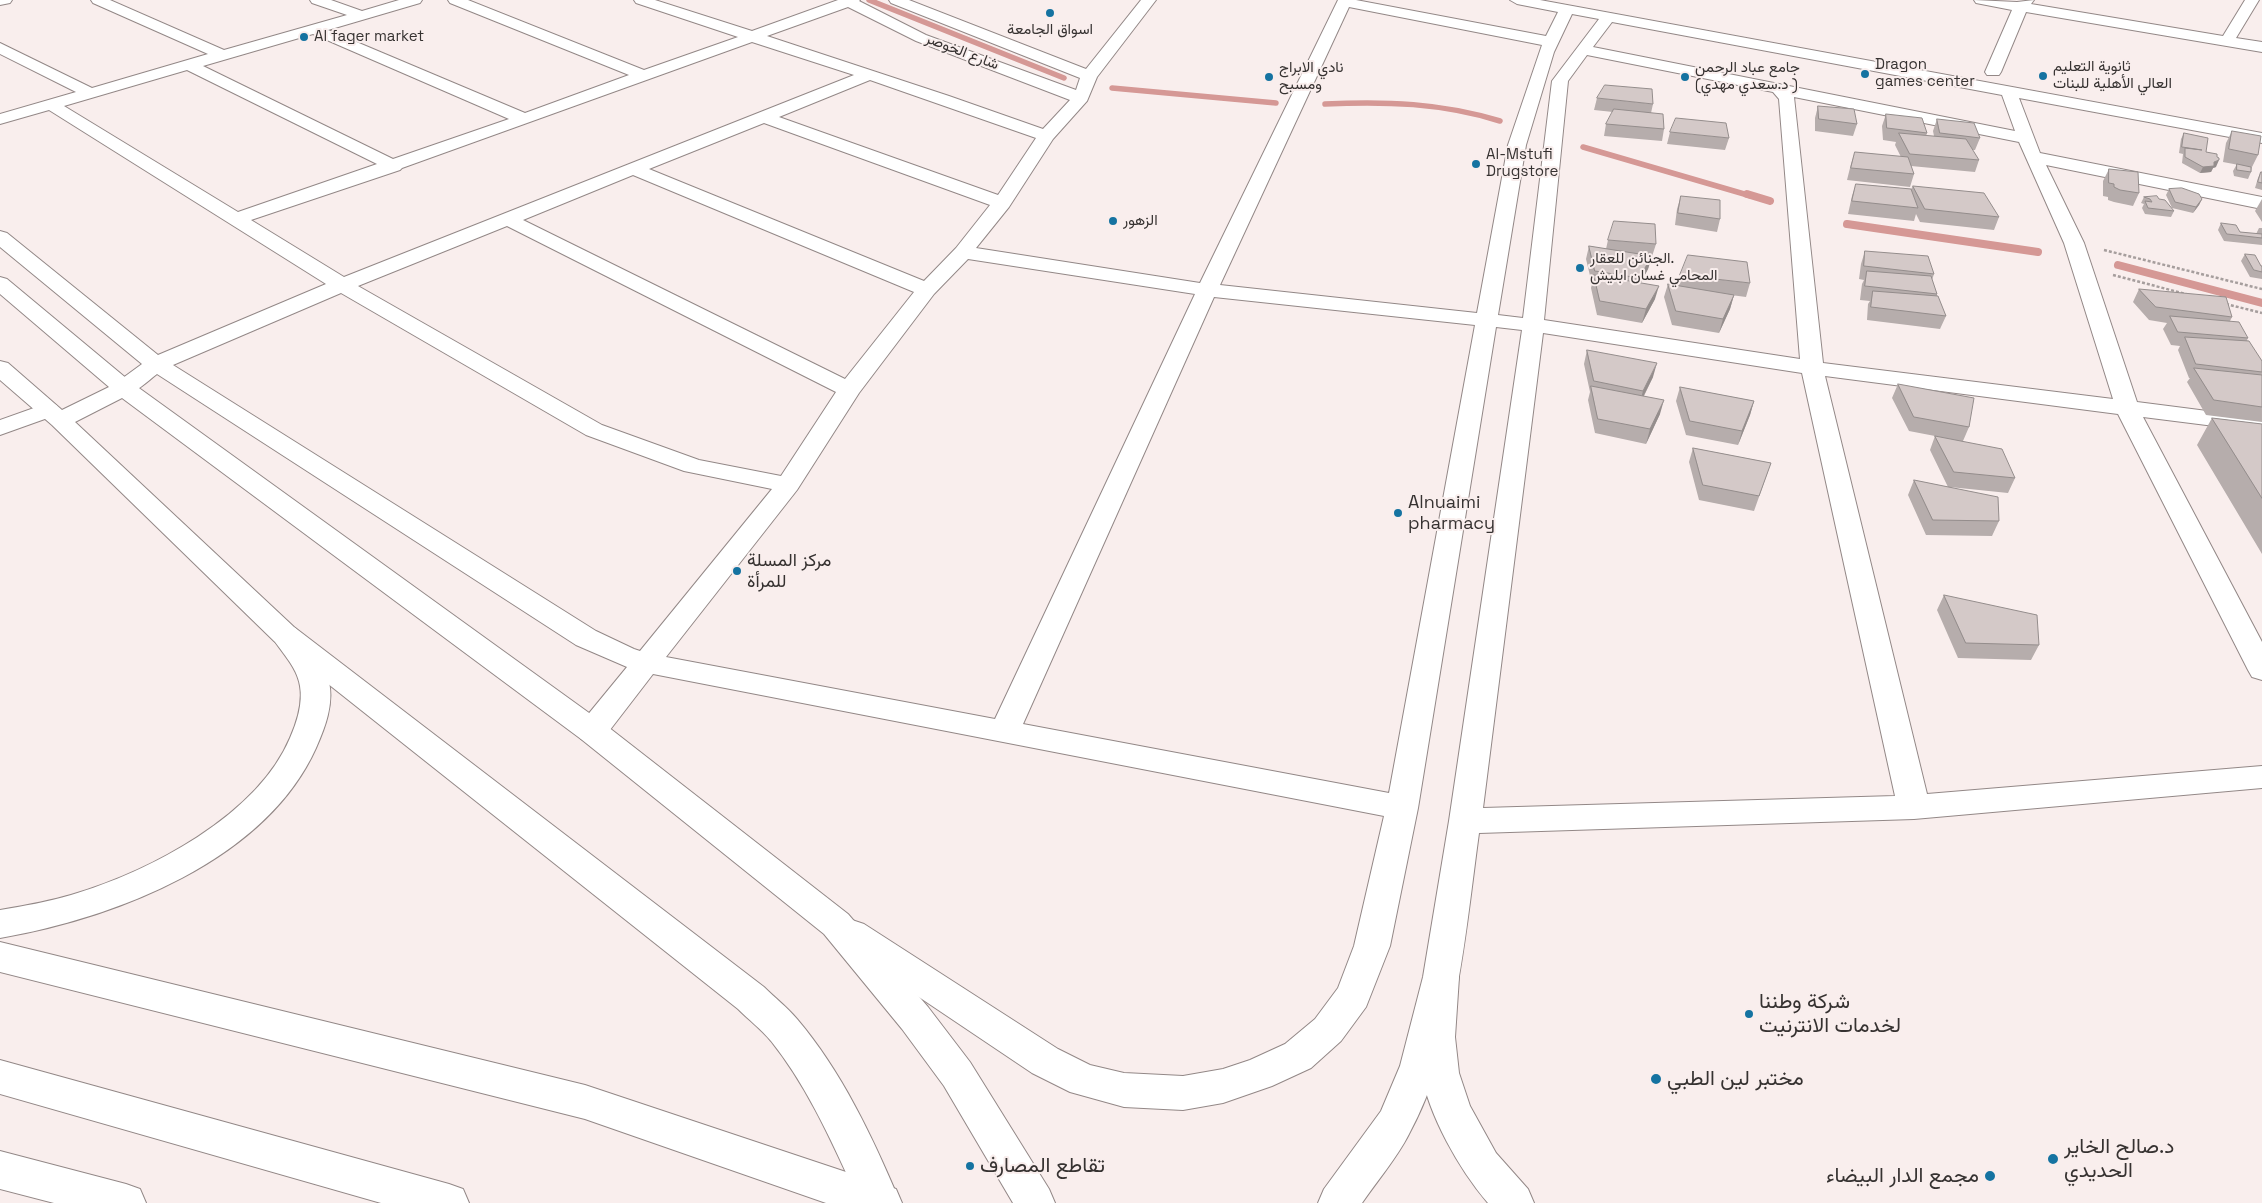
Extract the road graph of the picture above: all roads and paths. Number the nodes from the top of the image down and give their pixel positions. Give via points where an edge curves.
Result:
1 (5, 0) edge
2 (98, 0) edge
3 (317, 0) edge
4 (415, 0) edge
5 (454, 0) edge
6 (640, 0) edge
7 (849, 0) edge
8 (896, 0) edge
9 (1149, 0) edge
10 (1517, 0) edge
11 (1982, 0) edge
12 (2252, 0) edge
13 (0, 1) edge
14 (1345, 1) edge
15 (2024, 3) edge
16 (1588, 9) edge
17 (361, 16) junction
18 (314, 29) junction
19 (754, 37) junction
20 (2227, 41) junction
21 (1551, 42) junction
22 (2262, 47) edge
23 (0, 48) edge
24 (1585, 50) junction
25 (222, 55) junction
26 (189, 65) junction
27 (1954, 65) dead end
28 (1973, 69) dead end
29 (1993, 72) junction
30 (869, 75) junction
31 (642, 76) junction
32 (1089, 76) junction
33 (2010, 84) junction
34 (1776, 87) junction
35 (90, 93) junction
36 (1081, 98) junction
37 (50, 104) junction
38 (2193, 110) dead end
39 (2211, 113) dead end
40 (763, 117) junction
41 (0, 119) edge
42 (524, 120) junction
43 (1046, 136) junction
44 (2262, 138) edge
45 (2030, 148) junction
46 (394, 166) junction
47 (633, 169) junction
48 (1002, 202) junction
49 (2262, 203) edge
50 (237, 219) junction
51 (507, 219) junction
52 (0, 237) edge
53 (2074, 242) junction
54 (963, 252) junction
55 (2083, 267) junction
56 (0, 283) edge
57 (342, 285) junction
58 (2262, 289) edge
59 (927, 290) junction
60 (1207, 290) junction
61 (2187, 294) edge
62 (2224, 304) edge
63 (2262, 313) edge
64 (1486, 320) junction
65 (1534, 325) junction
66 (156, 364) junction
67 (0, 368) edge
68 (1812, 368) junction
69 (124, 388) junction
70 (849, 390) junction
71 (2128, 408) junction
72 (54, 415) junction
73 (2262, 425) edge
74 (0, 428) edge
75 (788, 485) junction
76 (284, 634) junction
77 (646, 663) junction
78 (2262, 670) edge
79 (592, 731) junction
80 (1004, 732) junction
81 (2262, 777) edge
82 (1914, 807) junction
83 (1402, 808) junction
84 (1465, 821) junction
85 (0, 924) edge
86 (836, 924) junction
87 (0, 957) edge
88 (1440, 977) junction
89 (0, 1077) edge
90 (0, 1170) edge
91 (126, 1203) edge
92 (449, 1203) edge
93 (881, 1203) edge
94 (1035, 1203) edge
95 (1338, 1203) edge
96 (1514, 1203) edge

1 - 13 main road
2 - 25 main road
3 - 17 main road
4 - 17 main road
5 - 31 main road
6 - 19 main road
7 - 19 main road
7 - 36 main road, شارع الخوصر via 921,38
8 - 32 main road
9 - 32 main road
10 - 16 main road
11 - 15 main road
12 - 20 main road
14 - 21 main road
14 - 60 main road
15 - 20 main road
15 - 29 main road
16 - 21 main road
16 - 24 main road
16 - 27 main road
16 - 33 main road
17 - 18 main road
18 - 25 main road
18 - 42 main road
19 - 30 main road
19 - 31 main road
20 - 22 main road
21 - 64 main road via 1517,145
23 - 35 main road
24 - 34 main road
24 - 65 main road via 1560,80
25 - 26 main road
26 - 35 main road
26 - 46 main road
28 - 29 main road
29 - 33 main road
30 - 40 main road
30 - 43 main road
31 - 42 main road
32 - 36 main road
33 - 44 main road
33 - 45 main road
34 - 45 main road
34 - 68 main road via 1787,98
35 - 37 main road
36 - 43 main road
37 - 41 main road
37 - 50 main road
38 - 39 main road
40 - 47 main road
40 - 48 main road
42 - 46 main road
43 - 48 main road
45 - 49 main road
45 - 53 main road
46 - 50 main road
47 - 51 main road
47 - 59 main road
48 - 54 main road
50 - 57 main road
51 - 57 main road
51 - 70 main road
52 - 66 main road
53 - 55 main road
53 - 58 path
54 - 59 main road
54 - 60 main road
55 - 61 path
55 - 71 main road
56 - 69 main road
57 - 66 main road
57 - 75 main road via 594,430 693,466
59 - 70 main road
60 - 64 main road
60 - 80 main road
62 - 63 path
64 - 65 main road
64 - 83 main road
65 - 68 main road
65 - 84 main road
66 - 69 main road
66 - 77 main road via 586,638
67 - 72 main road
68 - 71 main road
68 - 82 main road
69 - 72 main road
69 - 79 main road
70 - 75 main road
71 - 73 main road
71 - 78 main road
72 - 74 main road
72 - 76 main road
75 - 77 main road
76 - 85 main road via 304,659 314,680 315,705 307,735 292,767 274,792 211,844 160,872 103,897
76 - 93 main road via 751,998 784,1030 813,1070
77 - 79 main road
77 - 80 main road
79 - 86 main road
80 - 83 main road
81 - 82 main road
82 - 84 main road
83 - 86 main road via 1372,946 1353,996 1328,1030 1298,1056 1223,1086 1183,1093 1124,1090 1082,1080 1045,1061
84 - 88 main road
86 - 94 main road via 957,1074
87 - 93 main road via 584,1102
88 - 95 main road via 1419,1066 1395,1123
88 - 96 main road via 1436,1037 1440,1073 1452,1112 1482,1166
89 - 92 main road
90 - 91 main road

